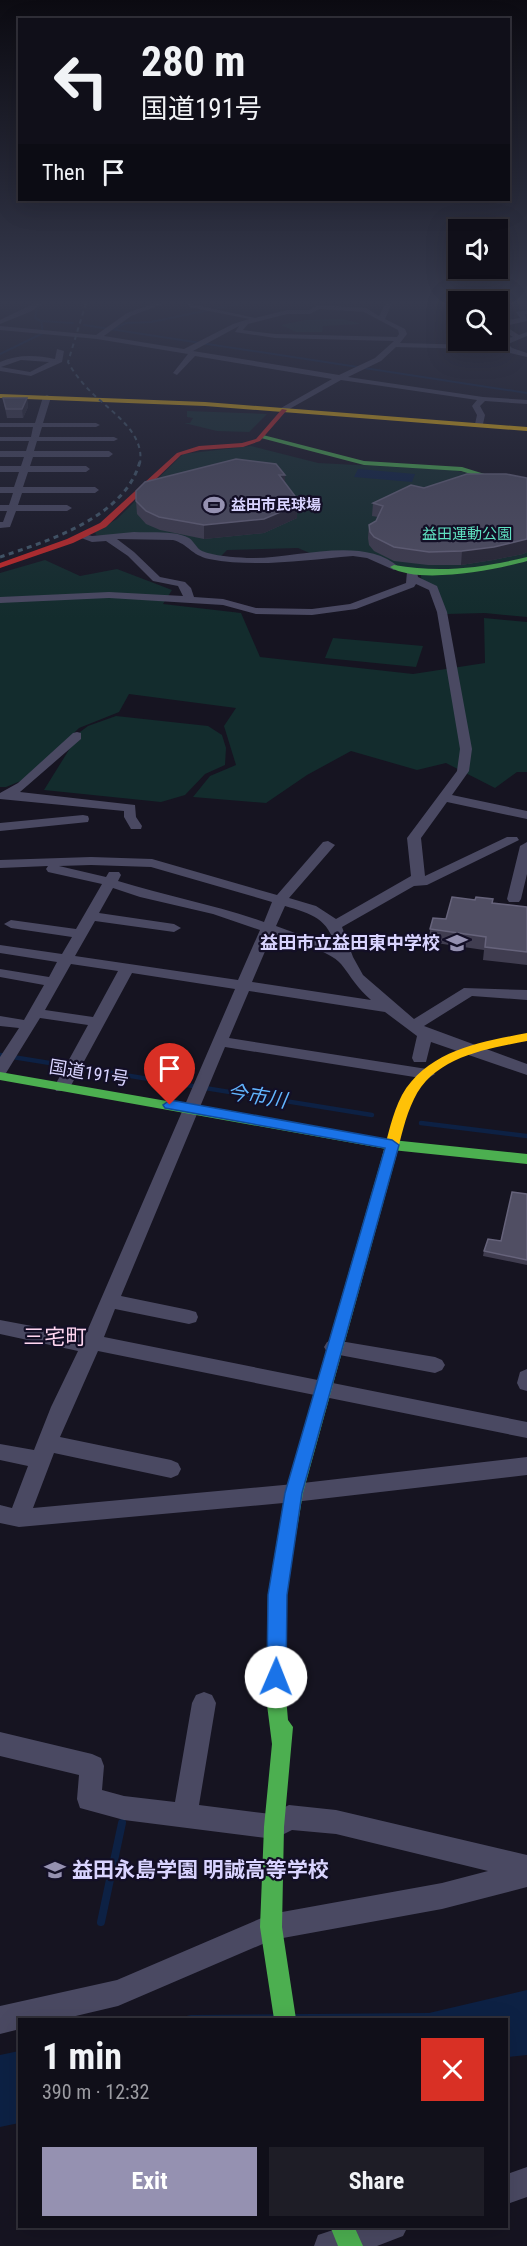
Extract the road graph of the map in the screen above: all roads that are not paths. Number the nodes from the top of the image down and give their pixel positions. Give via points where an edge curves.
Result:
1 (44, 408) edge
2 (249, 408) edge
3 (289, 408) edge
4 (477, 408) edge
5 (284, 410) junction
6 (479, 424) junction
7 (0, 425) edge
8 (96, 425) dead end
9 (38, 426) junction
10 (527, 429) edge
11 (263, 437) junction
12 (0, 439) edge
13 (34, 439) junction
14 (114, 439) dead end
15 (0, 454) edge
16 (30, 454) junction
17 (109, 454) dead end
18 (0, 469) edge
19 (25, 469) junction
20 (86, 469) dead end
21 (527, 485) edge
22 (0, 490) edge
23 (19, 490) junction
24 (95, 490) dead end
25 (0, 508) edge
26 (12, 508) junction
27 (67, 508) dead end
28 (0, 525) edge
29 (81, 536) junction
30 (106, 537) junction
31 (527, 559) edge
32 (0, 566) edge
33 (394, 567) joint
34 (412, 576) junction
35 (189, 599) junction
36 (0, 600) edge
37 (77, 736) dead end
38 (4, 796) edge
39 (442, 798) junction
40 (527, 815) edge
41 (83, 819) dead end
42 (136, 826) dead end
43 (0, 827) edge
44 (512, 840) dead end
45 (327, 845) dead end
46 (527, 846) edge
47 (122, 861) junction
48 (0, 864) edge
49 (0, 871) edge
50 (413, 882) junction
51 (110, 883) junction
52 (514, 899) dead end
53 (280, 900) junction
54 (90, 916) junction
55 (11, 924) dead end
56 (336, 925) junction
57 (174, 928) dead end
58 (268, 929) junction
59 (79, 934) junction
60 (0, 949) edge
61 (65, 959) junction
62 (346, 960) junction
63 (127, 969) junction
64 (0, 973) edge
65 (54, 982) junction
66 (245, 987) junction
67 (527, 995) edge
68 (392, 1008) junction
69 (32, 1019) junction
70 (0, 1021) edge
71 (98, 1022) junction
72 (420, 1030) junction
73 (527, 1037) edge
74 (220, 1041) junction
75 (470, 1048) junction
76 (420, 1058) dead end
77 (0, 1069) edge
78 (527, 1070) edge
79 (427, 1074) junction
80 (0, 1076) edge
81 (62, 1087) junction
82 (192, 1108) junction
83 (392, 1145) junction
84 (527, 1159) edge
85 (109, 1301) junction
86 (189, 1317) dead end
87 (0, 1328) edge
88 (92, 1342) junction
89 (334, 1347) junction
90 (435, 1365) dead end
91 (527, 1377) edge
92 (527, 1383) edge
93 (322, 1390) junction
94 (527, 1430) edge
95 (0, 1452) edge
96 (44, 1452) junction
97 (527, 1466) edge
98 (171, 1469) dead end
99 (294, 1493) junction
100 (10, 1516) edge
101 (204, 1703) dead end
102 (0, 1744) edge
103 (185, 1815) junction
104 (274, 1827) junction
105 (527, 1868) edge
106 (527, 1874) edge
107 (271, 1927) junction
108 (285, 2018) edge
109 (0, 2020) edge
110 (527, 2182) edge
111 (508, 2189) edge
112 (386, 2228) edge
113 (343, 2240) edge

1 - 9 street
2 - 5 main road
3 - 5 street
4 - 6 street via 481,415
5 - 6 main road
5 - 11 main road
6 - 10 main road
7 - 9 street
8 - 9 street
9 - 13 street
11 - 21 main road via 364,464 462,469
11 - 29 main road via 255,442 199,448 175,456 116,514
12 - 13 street
13 - 14 street
13 - 16 street
15 - 16 street
16 - 17 street
16 - 19 street
18 - 19 street
19 - 20 street
19 - 23 street
22 - 23 street
23 - 24 street
23 - 26 street
25 - 26 street
26 - 27 street
26 - 28 street via 7,525
29 - 30 street
29 - 32 main road
30 - 33 street via 173,537 184,540 196,552 248,561 353,553 369,555
30 - 35 street via 157,579 181,584
31 - 34 main road via 499,568
33 - 34 main road
34 - 35 street via 410,585 352,607 312,612 256,611 223,602
34 - 39 street via 433,588 442,612 462,717 466,749 463,771
35 - 36 street via 92,594
37 - 38 street via 22,786
38 - 42 street via 130,808
39 - 40 street
39 - 50 street via 414,838 418,878
41 - 43 street
44 - 50 street via 422,882
45 - 53 street
46 - 52 street
47 - 48 street
47 - 51 street
47 - 53 street via 152,863
49 - 51 street via 50,868
50 - 56 street
51 - 54 street
51 - 58 street via 216,910
53 - 56 street via 319,912
53 - 58 street
54 - 57 street
54 - 59 street
55 - 59 street
56 - 62 street
58 - 62 street via 329,950
58 - 66 street
59 - 61 street
60 - 61 street
61 - 63 street
61 - 65 street
62 - 68 street via 359,981
63 - 66 street
63 - 71 street
64 - 65 street
65 - 69 street
66 - 68 street
66 - 74 street
67 - 72 street via 469,991
68 - 72 street
69 - 70 street
69 - 71 street
69 - 77 street
71 - 81 street
72 - 75 street
72 - 76 street
73 - 75 main road
74 - 79 street
74 - 82 street
75 - 78 street
75 - 79 main road
79 - 83 main road via 412,1090
80 - 81 main road, 国道191号
81 - 82 main road, 国道191号
82 - 83 main road, 国道191号
82 - 85 street
83 - 84 main road, 国道191号
83 - 89 main road
85 - 86 street
85 - 88 street
87 - 88 street via 82,1344
88 - 93 street
88 - 96 street
89 - 90 street
89 - 93 main road
91 - 92 street
93 - 94 street
93 - 99 main road
95 - 96 street
96 - 98 street
96 - 100 street
97 - 99 street
99 - 100 street
99 - 104 main road via 278,1595 276,1697 280,1741
101 - 103 street
102 - 103 street via 92,1766 89,1798 124,1808
103 - 104 street
104 - 105 street via 289,1817 336,1822
104 - 107 main road
106 - 107 street via 442,1896
107 - 108 main road
107 - 109 street via 118,1993
110 - 111 street
112 - 113 street

